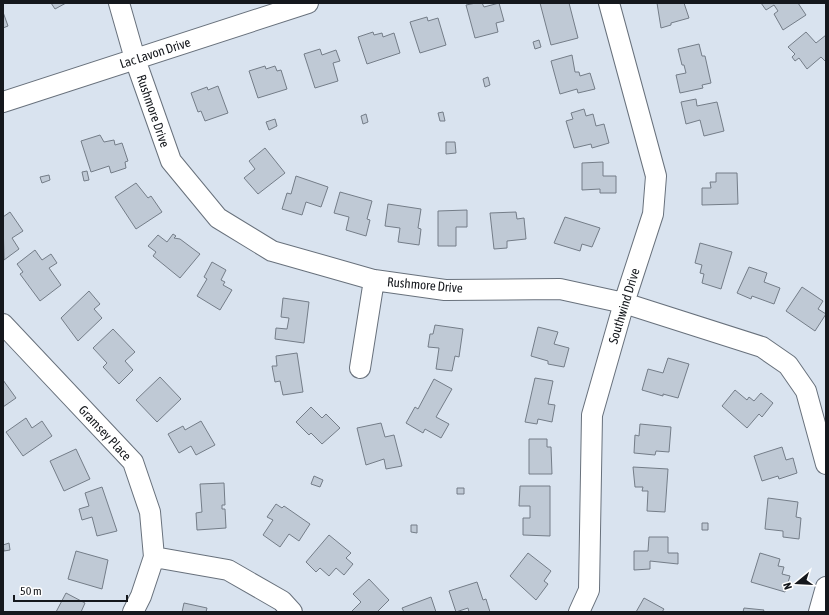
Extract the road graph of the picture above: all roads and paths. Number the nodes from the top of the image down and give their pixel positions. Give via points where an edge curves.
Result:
1 (119, 3) edge
2 (308, 3) edge
3 (609, 3) edge
4 (135, 59) junction
5 (3, 102) edge
6 (374, 280) junction
7 (624, 303) junction
8 (3, 324) edge
9 (360, 368) dead end
10 (826, 464) edge
11 (154, 557) junction
12 (826, 587) edge
13 (133, 612) edge
14 (292, 612) edge
15 (579, 612) edge
16 (819, 612) edge

1 - 4 street, Rushmore Drive
2 - 4 street, Lac Lavon Drive
3 - 7 street, Southwind Drive via 656,176 653,214
4 - 5 street, Lac Lavon Drive
4 - 6 street, Rushmore Drive via 171,161 218,218 272,251
6 - 7 street, Rushmore Drive via 445,290 560,289
6 - 9 street
7 - 10 street, Rushmore Drive via 762,347 788,365 806,390
7 - 15 street, Southwind Drive via 592,416 589,590
8 - 11 street, Gramsey Place via 133,462 150,512
11 - 13 street, Gramsey Place
11 - 14 street via 228,570 282,601
12 - 16 street

